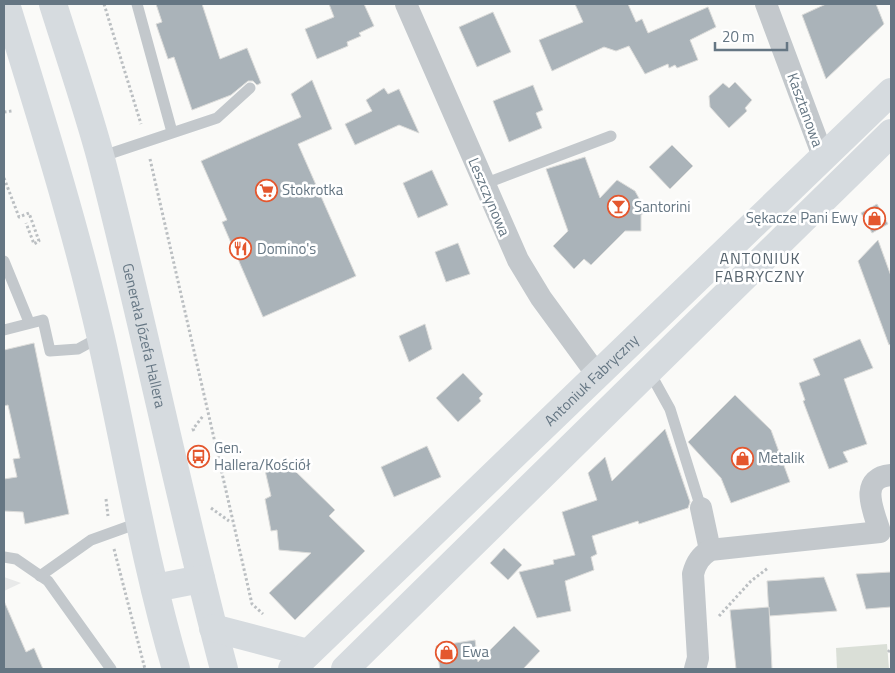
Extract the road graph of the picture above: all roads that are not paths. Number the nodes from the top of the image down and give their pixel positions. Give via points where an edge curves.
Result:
1 (6, 4) edge
2 (53, 4) edge
3 (138, 4) edge
4 (406, 4) edge
5 (766, 4) edge
6 (250, 88) dead end
7 (891, 92) edge
8 (172, 132) junction
9 (891, 133) edge
10 (611, 136) dead end
11 (100, 157) junction
12 (824, 159) junction
13 (484, 184) junction
14 (4, 261) edge
15 (29, 322) junction
16 (4, 330) edge
17 (100, 336) junction
18 (649, 371) junction
19 (598, 376) junction
20 (891, 475) edge
21 (701, 508) joint
22 (141, 522) junction
23 (710, 550) junction
24 (4, 557) edge
25 (40, 576) junction
26 (200, 579) junction
27 (155, 588) junction
28 (214, 628) junction
29 (309, 652) edge
30 (349, 665) edge
31 (111, 669) edge
32 (176, 669) edge
33 (224, 669) edge
34 (695, 669) edge

1 - 17 main road via 56,165
2 - 11 main road, Generała Józefa Hallera
3 - 8 lane
4 - 13 street, Leszczynowa
5 - 12 street, Kasztanowa
6 - 8 lane via 217,118
7 - 12 main road, Antoniuk Fabryczny
8 - 11 lane
9 - 18 main road
10 - 13 lane
11 - 26 main road, Generała Józefa Hallera via 143,326
12 - 19 main road, Antoniuk Fabryczny
13 - 19 street, Leszczynowa via 526,274
14 - 15 lane
15 - 16 lane
15 - 17 lane via 43,320 50,351 78,349
17 - 22 main road
18 - 21 lane via 670,409
18 - 30 main road
19 - 29 main road, Antoniuk Fabryczny
20 - 23 street via 874,483 869,496 880,532
21 - 23 street
22 - 25 lane via 91,540
22 - 27 main road
23 - 34 street via 695,564 692,574 698,658
24 - 25 lane via 16,559
25 - 31 lane via 48,581
26 - 27 main road
26 - 28 main road, Generała Józefa Hallera
27 - 32 main road
28 - 29 main road
28 - 33 main road, Generała Józefa Hallera
29 - 30 main road

